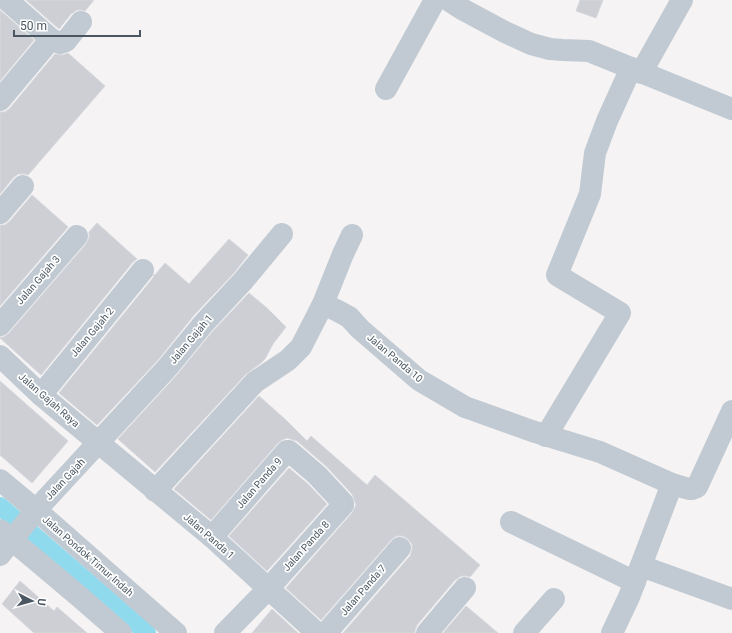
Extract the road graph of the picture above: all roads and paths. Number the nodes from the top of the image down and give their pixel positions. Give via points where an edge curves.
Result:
1 (7, 0) edge
2 (435, 0) edge
3 (448, 0) edge
4 (682, 0) edge
5 (81, 22) dead end
6 (51, 39) junction
7 (636, 70) junction
8 (386, 89) dead end
9 (0, 100) edge
10 (732, 109) edge
11 (23, 186) dead end
12 (0, 213) edge
13 (282, 234) dead end
14 (352, 235) dead end
15 (77, 236) dead end
16 (143, 270) dead end
17 (323, 304) junction
18 (0, 325) edge
19 (0, 356) edge
20 (41, 395) junction
21 (732, 411) edge
22 (546, 436) junction
23 (98, 442) junction
24 (0, 480) edge
25 (672, 484) junction
26 (155, 490) junction
27 (343, 503) joint
28 (511, 522) dead end
29 (16, 530) edge
30 (212, 537) junction
31 (400, 548) dead end
32 (638, 574) junction
33 (465, 588) dead end
34 (268, 589) junction
35 (554, 599) dead end
36 (732, 599) edge
37 (121, 633) edge
38 (176, 633) edge
39 (225, 633) edge
40 (317, 633) edge
41 (326, 633) edge
42 (427, 633) edge
43 (524, 633) edge
44 (612, 633) edge

1 - 6 street
2 - 8 street
3 - 7 street via 462,10 531,44 550,49 589,51
4 - 7 street
5 - 6 street via 66,42 60,43
6 - 9 street
7 - 10 street
7 - 22 street via 607,121 595,153 590,194 557,275 620,313
11 - 12 street
13 - 23 street, Jalan Gajah 1 via 167,368
14 - 17 street
15 - 18 street, Jalan Gajah 3
16 - 20 street, Jalan Gajah 2
17 - 22 street, Jalan Panda 10 via 348,317 419,380 465,407
17 - 26 street via 301,347 288,360 255,382
19 - 20 street, Jalan Gajah Raya
20 - 23 street, Jalan Gajah Raya
21 - 25 street, Jalan Panda 10 via 697,487 689,489
22 - 25 street, Jalan Panda 10 via 600,452
23 - 26 street, Jalan Panda 1
23 - 29 street, Jalan Gajah
24 - 29 street, Jalan Pondok Timur Indah
25 - 32 street
26 - 30 street, Jalan Panda 1
27 - 30 street, Jalan Panda 9 via 317,475 287,451
27 - 34 street, Jalan Panda 8
28 - 32 street
29 - 37 street, Jalan Pondok Timur Indah via 82,598
29 - 38 street, Jalan Pondok Timur Indah
30 - 34 street, Jalan Panda 1
31 - 41 street, Jalan Panda 7
32 - 36 street
32 - 44 street
33 - 42 street
34 - 39 street, Jalan Panda 8
34 - 40 street, Jalan Panda 1
35 - 43 street

